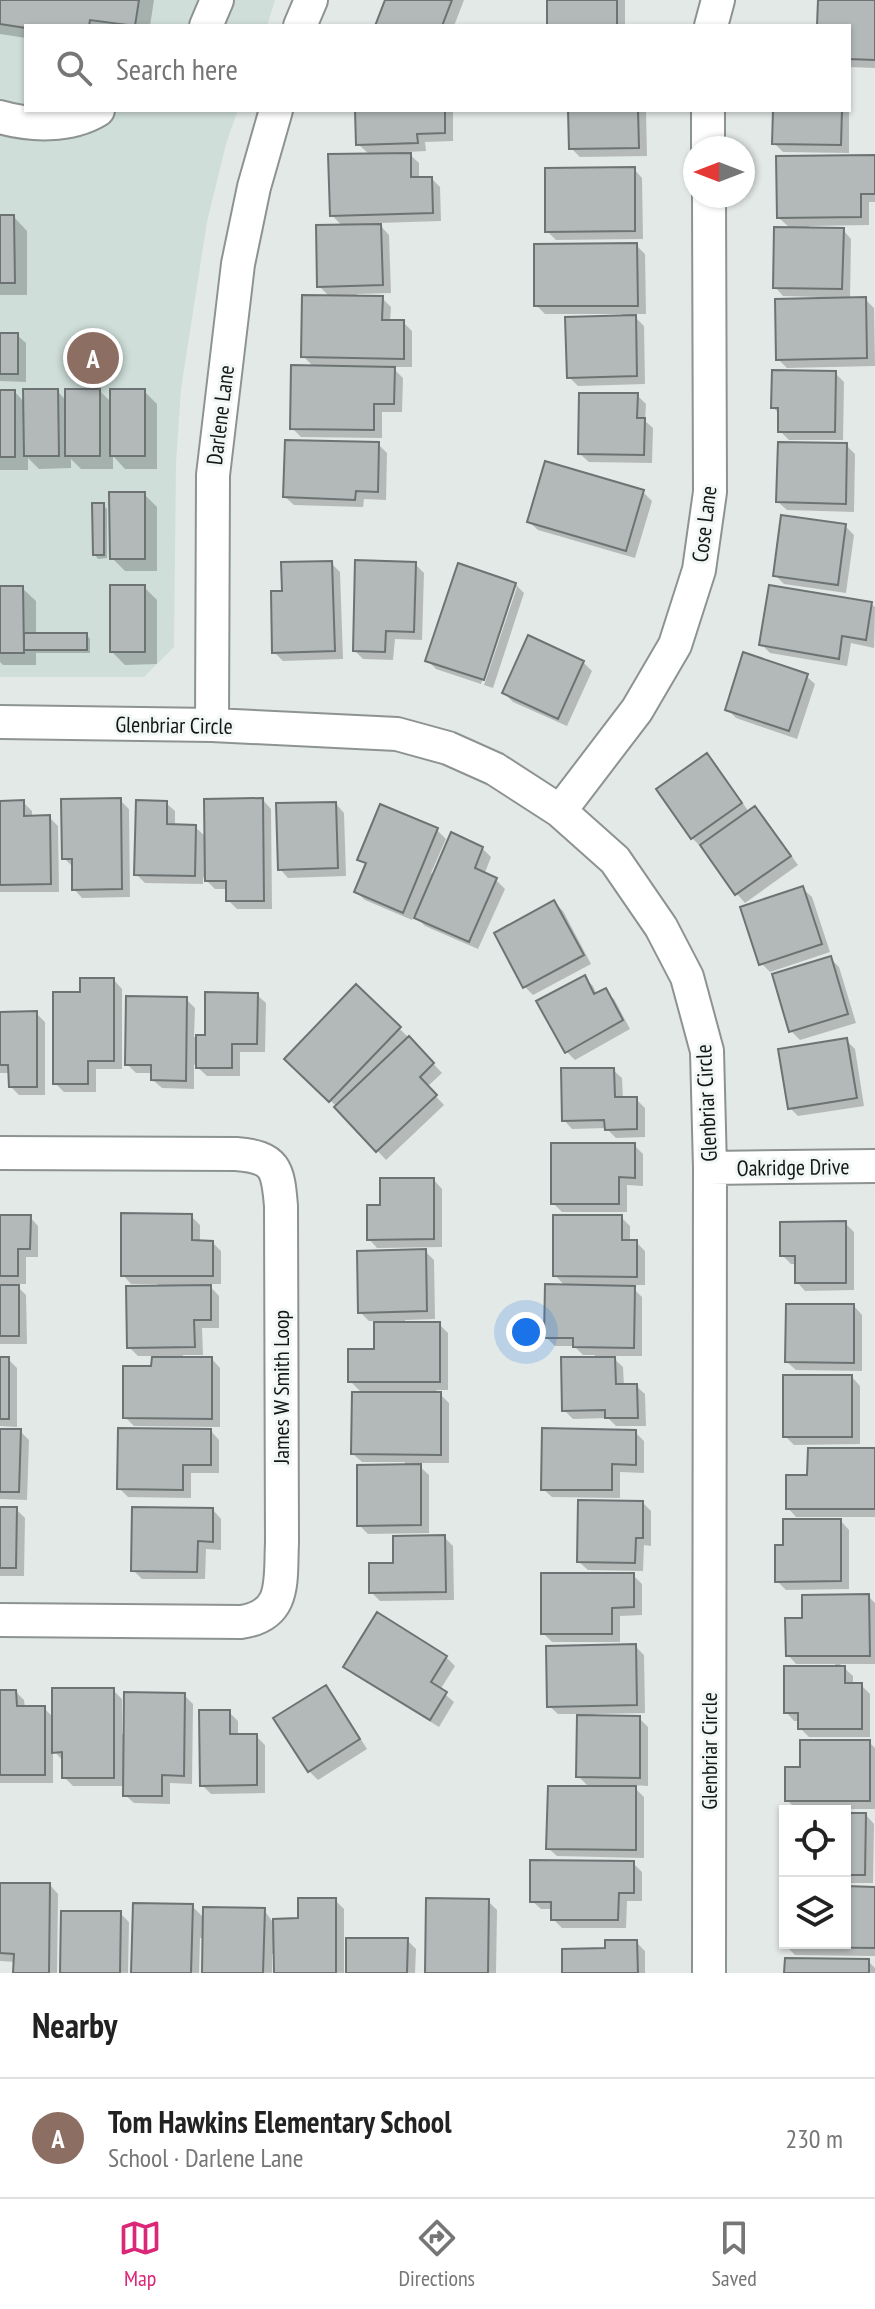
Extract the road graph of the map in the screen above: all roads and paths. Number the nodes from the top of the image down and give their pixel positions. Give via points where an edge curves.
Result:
1 (217, 0) edge
2 (311, 0) edge
3 (718, 0) edge
4 (207, 24) edge
5 (301, 24) edge
6 (712, 24) edge
7 (95, 112) edge
8 (275, 112) edge
9 (708, 112) edge
10 (0, 117) edge
11 (708, 136) edge
12 (709, 208) edge
13 (0, 722) edge
14 (212, 725) junction
15 (560, 811) junction
16 (0, 1153) edge
17 (875, 1166) edge
18 (710, 1168) junction
19 (0, 1620) edge
20 (709, 1973) edge

1 - 4 street
2 - 5 street
3 - 6 street
7 - 10 street via 51,124
8 - 14 street, Darlene Lane via 238,264 213,475
9 - 11 street
12 - 15 street, Cose Lane via 710,492 699,570 675,645 637,710
13 - 14 street, Glenbriar Circle
14 - 15 street, Glenbriar Circle via 397,734 495,769
15 - 18 street, Glenbriar Circle via 615,860 661,927 687,977 707,1051
16 - 19 street, James W Smith Loop via 255,1155 273,1168 281,1206 282,1528 279,1593 273,1607 258,1619
17 - 18 street, Oakridge Drive
18 - 20 street, Glenbriar Circle

